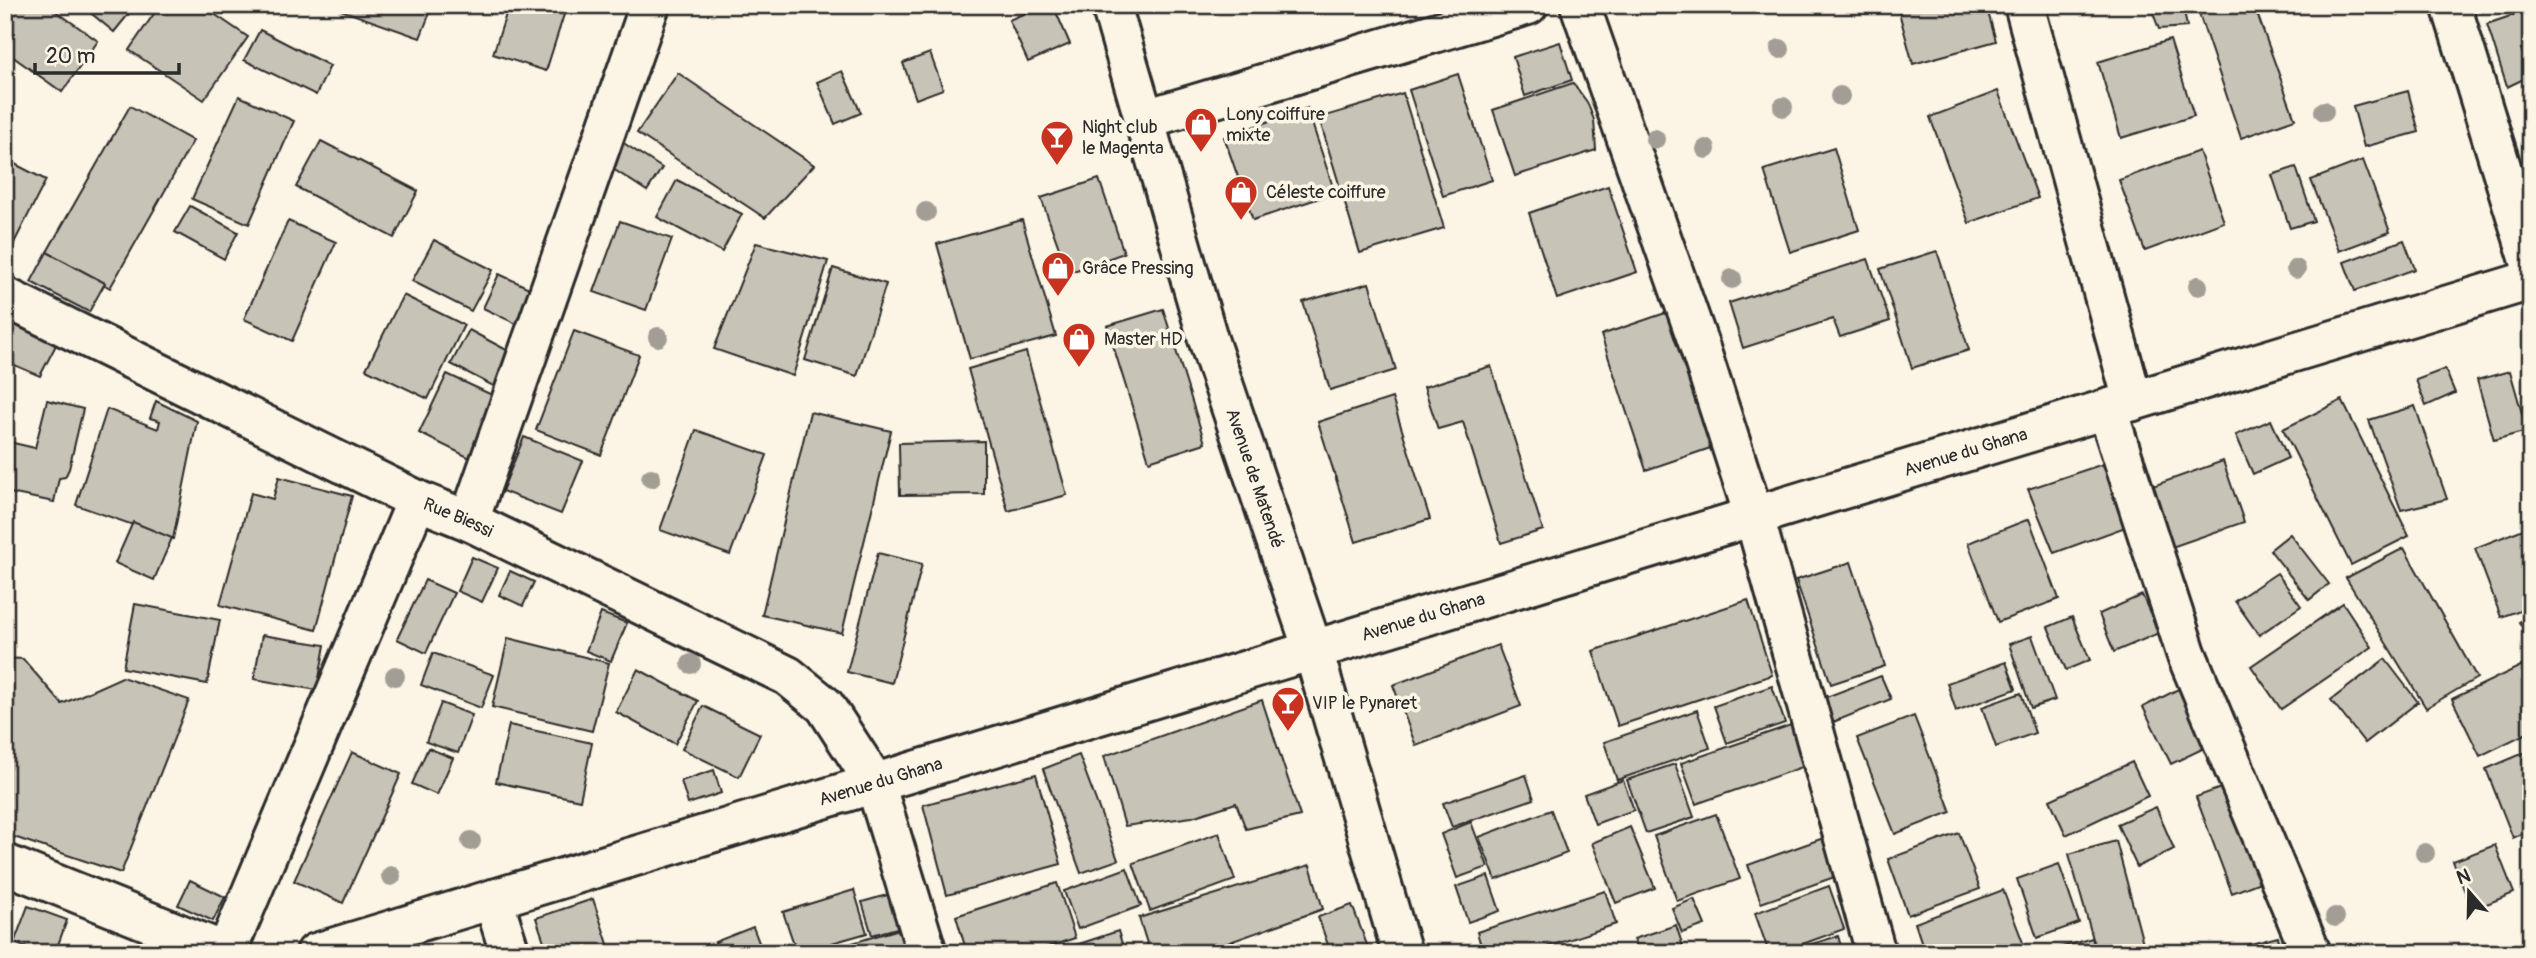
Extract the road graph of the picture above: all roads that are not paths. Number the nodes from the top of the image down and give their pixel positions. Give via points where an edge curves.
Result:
1 (650, 5) edge
2 (1111, 5) edge
3 (1528, 5) edge
4 (1580, 5) edge
5 (2024, 5) edge
6 (2451, 5) edge
7 (1145, 119) junction
8 (2531, 264) edge
9 (2531, 280) edge
10 (5, 297) edge
11 (2120, 405) junction
12 (417, 500) junction
13 (1754, 516) junction
14 (469, 522) junction
15 (1313, 650) junction
16 (875, 783) junction
17 (5, 864) edge
18 (493, 899) junction
19 (226, 952) edge
20 (316, 953) edge
21 (510, 953) edge
22 (927, 953) edge
23 (1402, 953) edge
24 (1876, 953) edge
25 (2311, 953) edge

1 - 14 street
2 - 7 street, Avenue de Matendé
3 - 7 street
4 - 13 street
5 - 11 street
6 - 8 street
7 - 15 street, Avenue de Matendé via 1208,339
9 - 11 street, Avenue du Ghana
10 - 12 street, Rue Biessi
11 - 13 street, Avenue du Ghana
11 - 25 street via 2186,653
12 - 14 street, Rue Biessi
12 - 19 street
13 - 15 street, Avenue du Ghana
13 - 24 street
14 - 16 street, Rue Biessi via 788,676 825,706
15 - 16 street, Avenue du Ghana
15 - 23 street, Avenue de Matendé
16 - 18 street, Avenue du Ghana
16 - 22 street, Rue Biessi
17 - 19 street
18 - 20 street, Avenue du Ghana
18 - 21 street

